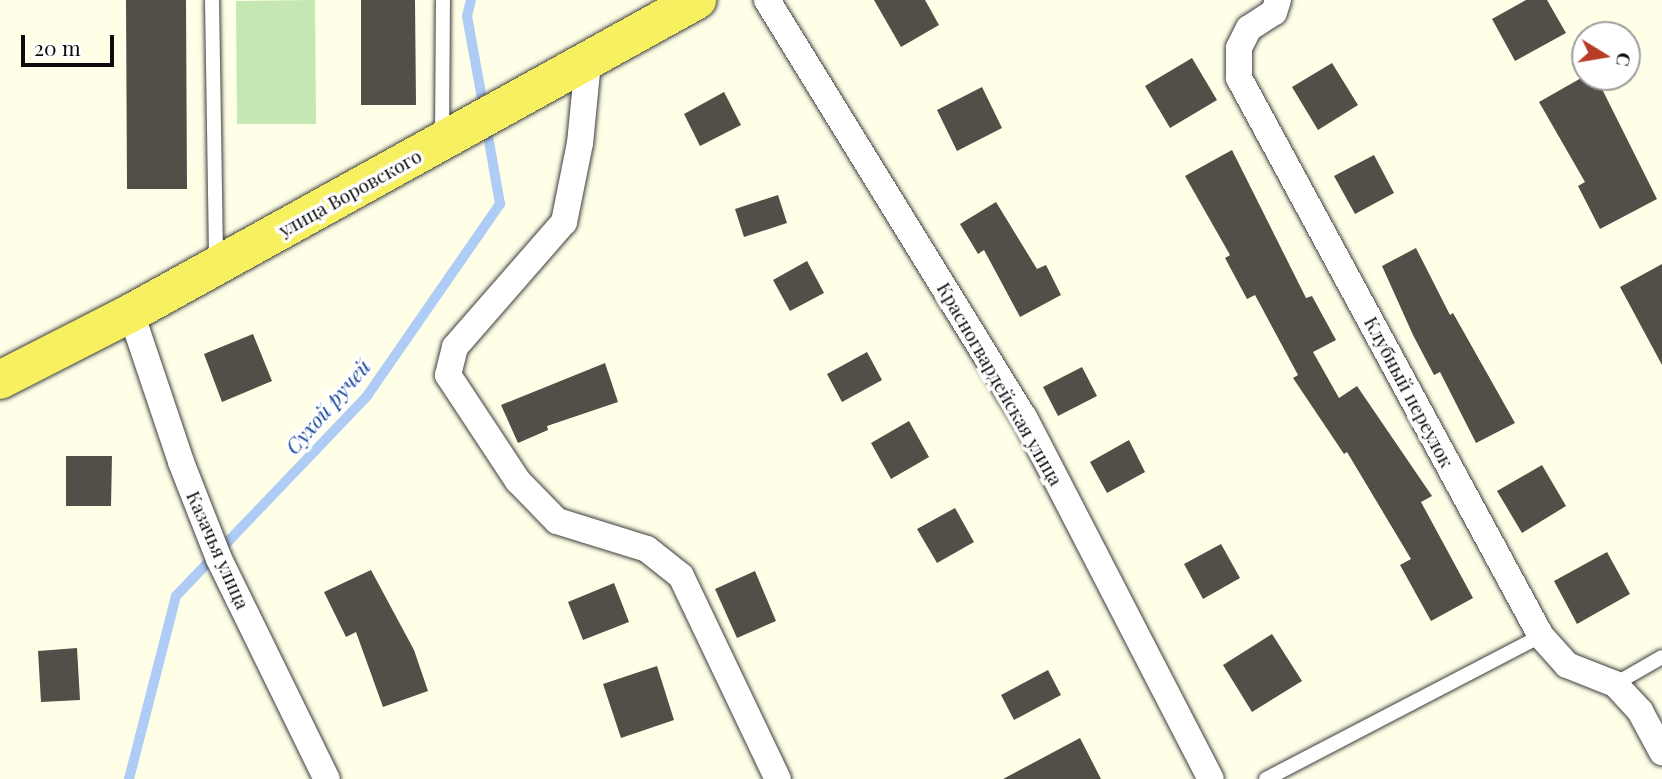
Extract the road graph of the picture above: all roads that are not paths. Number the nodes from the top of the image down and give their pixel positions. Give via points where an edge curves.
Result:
1 (212, 0) edge
2 (443, 0) edge
3 (698, 0) edge
4 (767, 0) edge
5 (1278, 0) edge
6 (588, 62) junction
7 (442, 142) junction
8 (216, 266) junction
9 (131, 313) junction
10 (0, 380) edge
11 (1541, 636) junction
12 (1662, 657) edge
13 (1615, 684) junction
14 (1662, 752) edge
15 (327, 779) edge
16 (778, 779) edge
17 (1212, 779) edge
18 (1266, 779) edge

1 - 8 lane
2 - 7 lane
3 - 6 main road, улица Воровского
4 - 17 street, Красногвардейская улица via 1024,417
5 - 11 street, Клубный переулок via 1273,12 1248,29 1239,48 1239,78
6 - 7 main road, улица Воровского
6 - 16 street via 580,143 564,222 455,347 448,375 518,481 557,522 646,549 681,576
7 - 8 main road, улица Воровского
8 - 9 main road, улица Воровского
9 - 10 main road, улица Воровского
9 - 15 street, Казачья улица via 180,462 219,559
11 - 13 street, Клубный переулок via 1567,664
11 - 18 lane
12 - 13 lane
13 - 14 street, Клубный переулок via 1640,711

